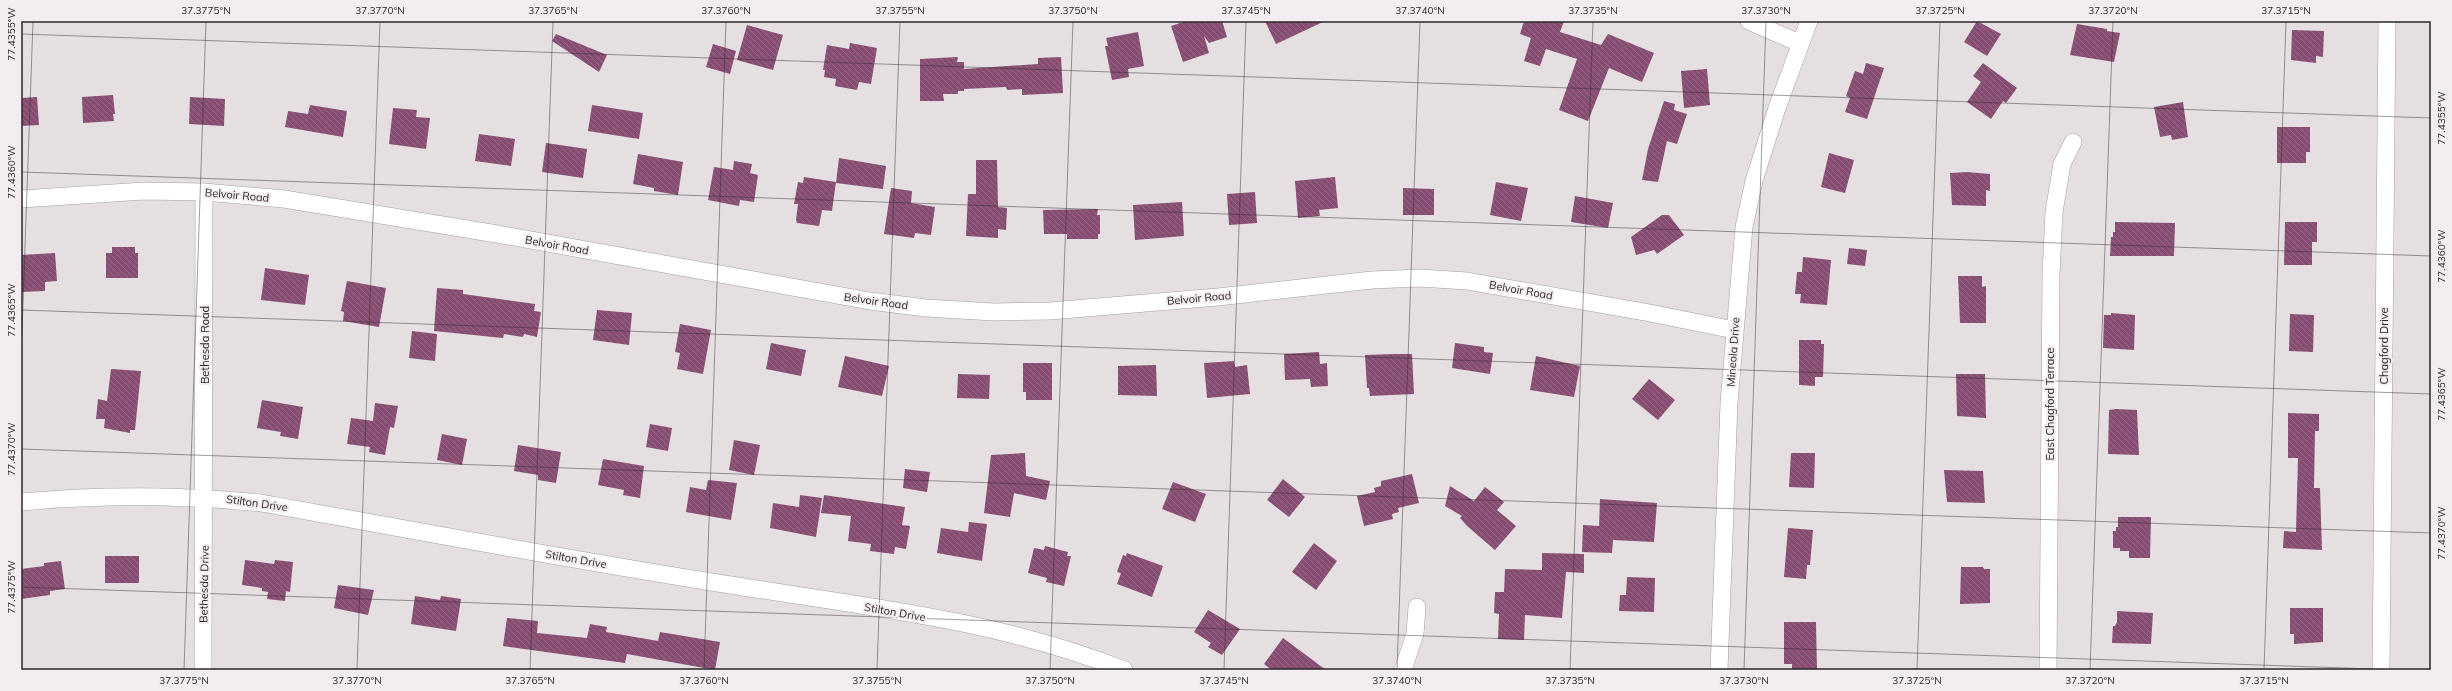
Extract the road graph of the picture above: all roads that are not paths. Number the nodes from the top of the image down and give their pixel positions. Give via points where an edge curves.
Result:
1 (1748, 21) edge
2 (1809, 21) edge
3 (2387, 21) edge
4 (1799, 43) junction
5 (2073, 142) dead end
6 (204, 192) junction
7 (21, 199) edge
8 (1734, 330) junction
9 (205, 497) junction
10 (21, 502) edge
11 (1417, 607) dead end
12 (203, 670) edge
13 (1124, 670) edge
14 (1403, 670) edge
15 (1719, 670) edge
16 (2048, 670) edge
17 (2381, 670) edge

1 - 4 street
2 - 4 street, Mineola Drive
3 - 17 street, Chagford Drive
4 - 8 street, Mineola Drive via 1754,181 1744,227
5 - 16 street, East Chagford Terrace via 2062,164 2054,212 2051,282
6 - 7 street, Belvoir Road via 144,191
6 - 8 street, Belvoir Road via 284,199 497,234 870,301 926,308 994,312 1050,311 1218,297 1372,280 1420,278 1467,281
6 - 9 street, Bethesda Road
8 - 15 street, Mineola Drive
9 - 10 street, Stilton Drive via 149,495
9 - 12 street, Bethesda Drive
9 - 13 street, Stilton Drive via 261,503 617,567 953,622 1095,658
11 - 14 street via 1415,634

